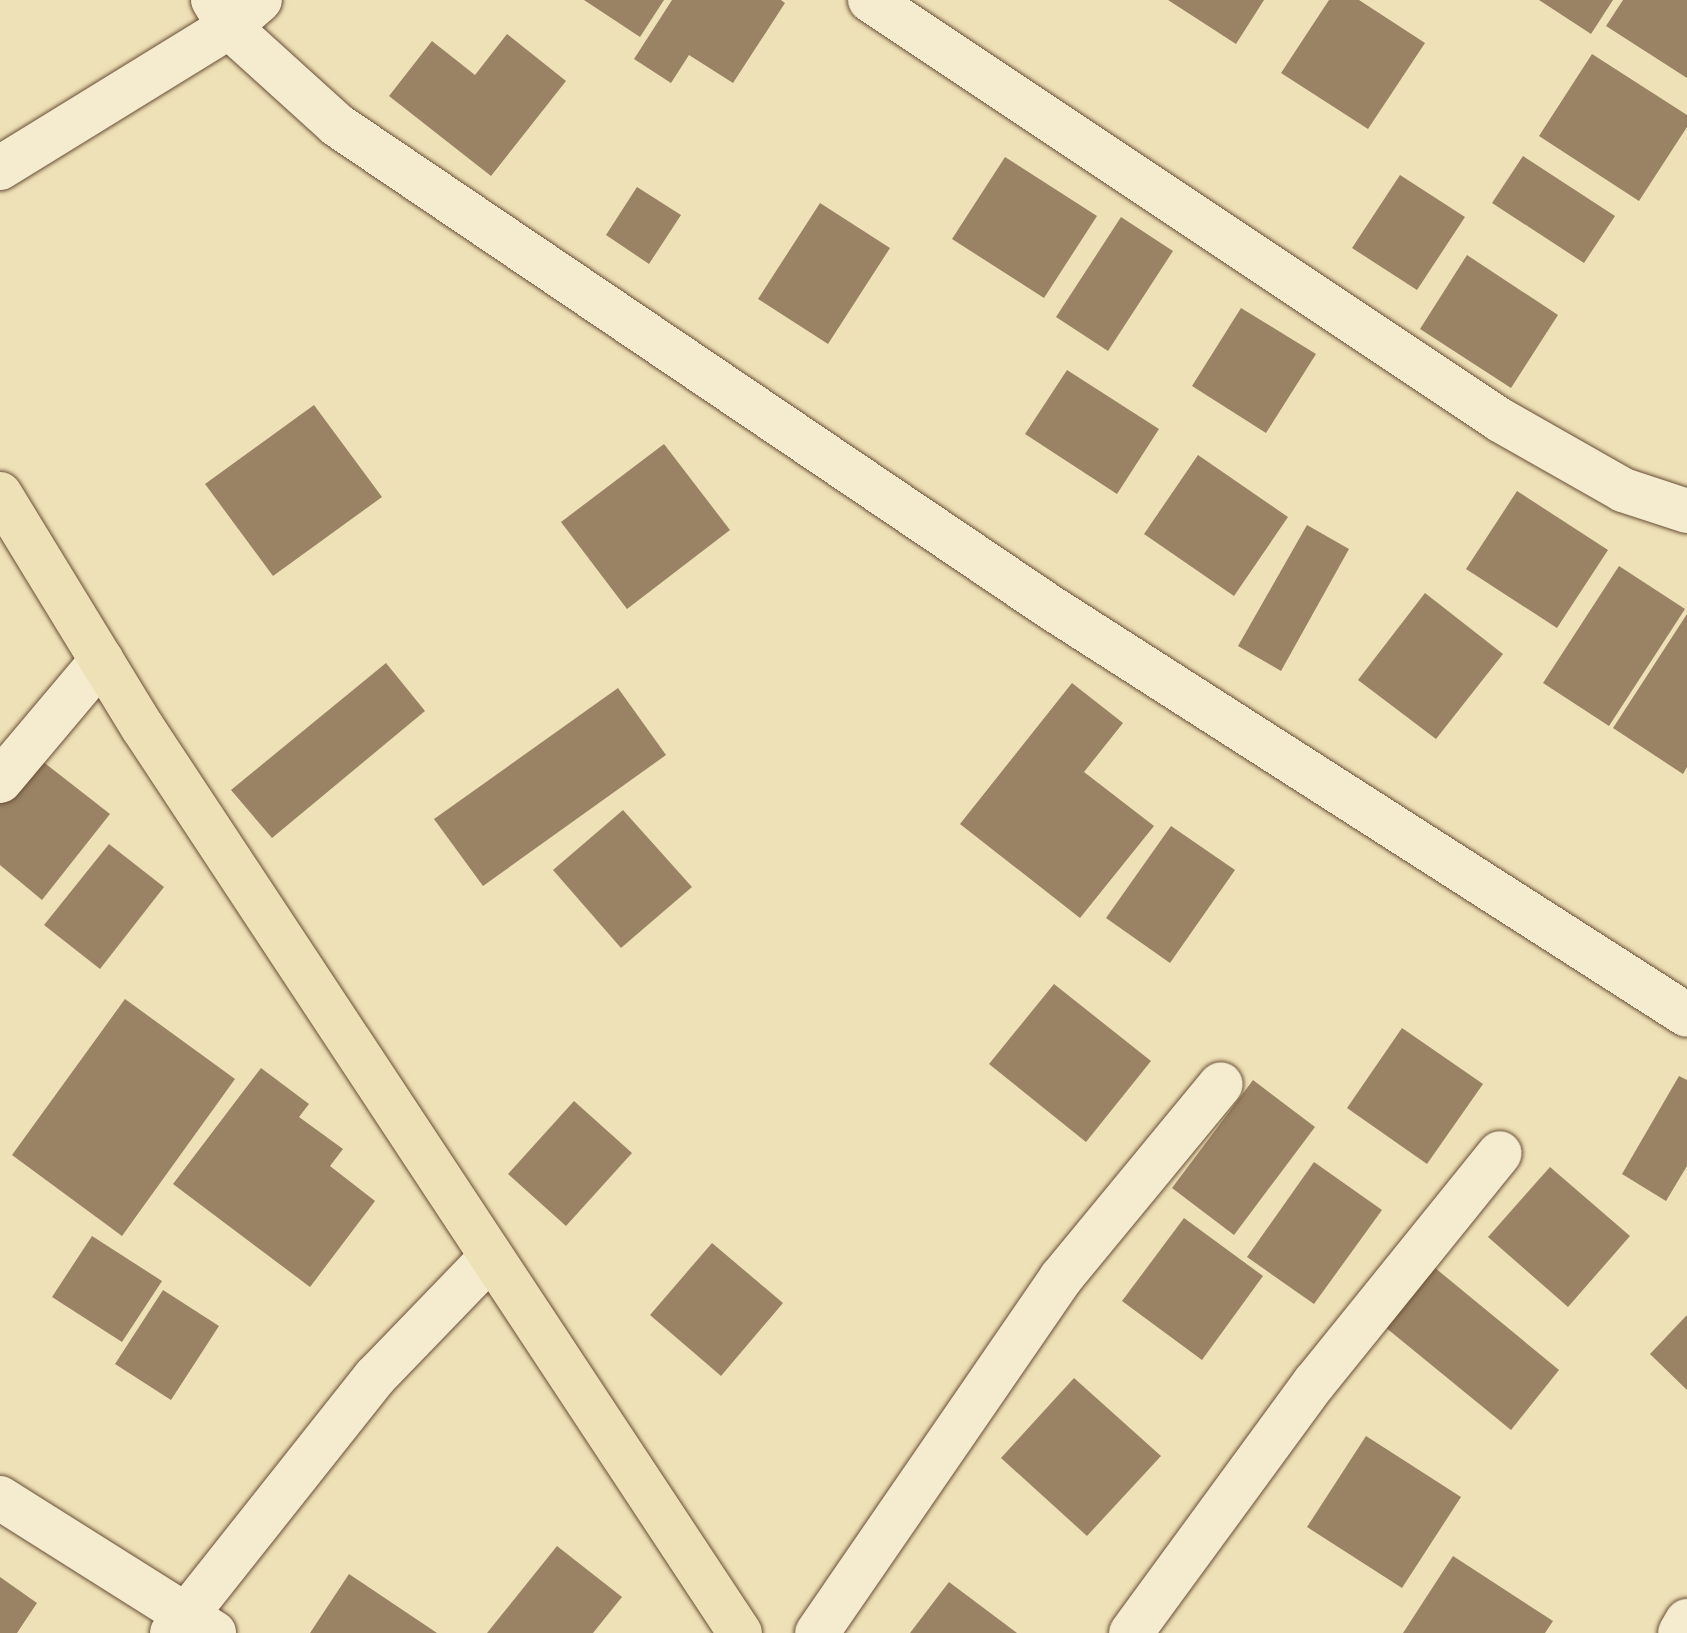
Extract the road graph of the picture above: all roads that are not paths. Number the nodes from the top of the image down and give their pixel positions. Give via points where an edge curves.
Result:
1 (870, 0) edge
2 (234, 9) edge
3 (0, 168) edge
4 (0, 494) edge
5 (1687, 510) edge
6 (102, 660) junction
7 (0, 781) edge
8 (1687, 1015) edge
9 (1221, 1084) dead end
10 (1500, 1153) dead end
11 (489, 1259) junction
12 (0, 1498) edge
13 (1687, 1621) edge
14 (191, 1627) edge
15 (740, 1633) edge
16 (817, 1633) edge
17 (1131, 1633) edge
18 (1680, 1633) edge

1 - 5 street via 1500,420 1623,490
2 - 3 street
2 - 8 street via 350,134 1050,607
4 - 6 main road
6 - 7 street
6 - 11 main road
9 - 16 street via 1061,1278
10 - 17 street via 1315,1382
11 - 14 street via 375,1377
11 - 15 main road
12 - 14 street
13 - 18 street

